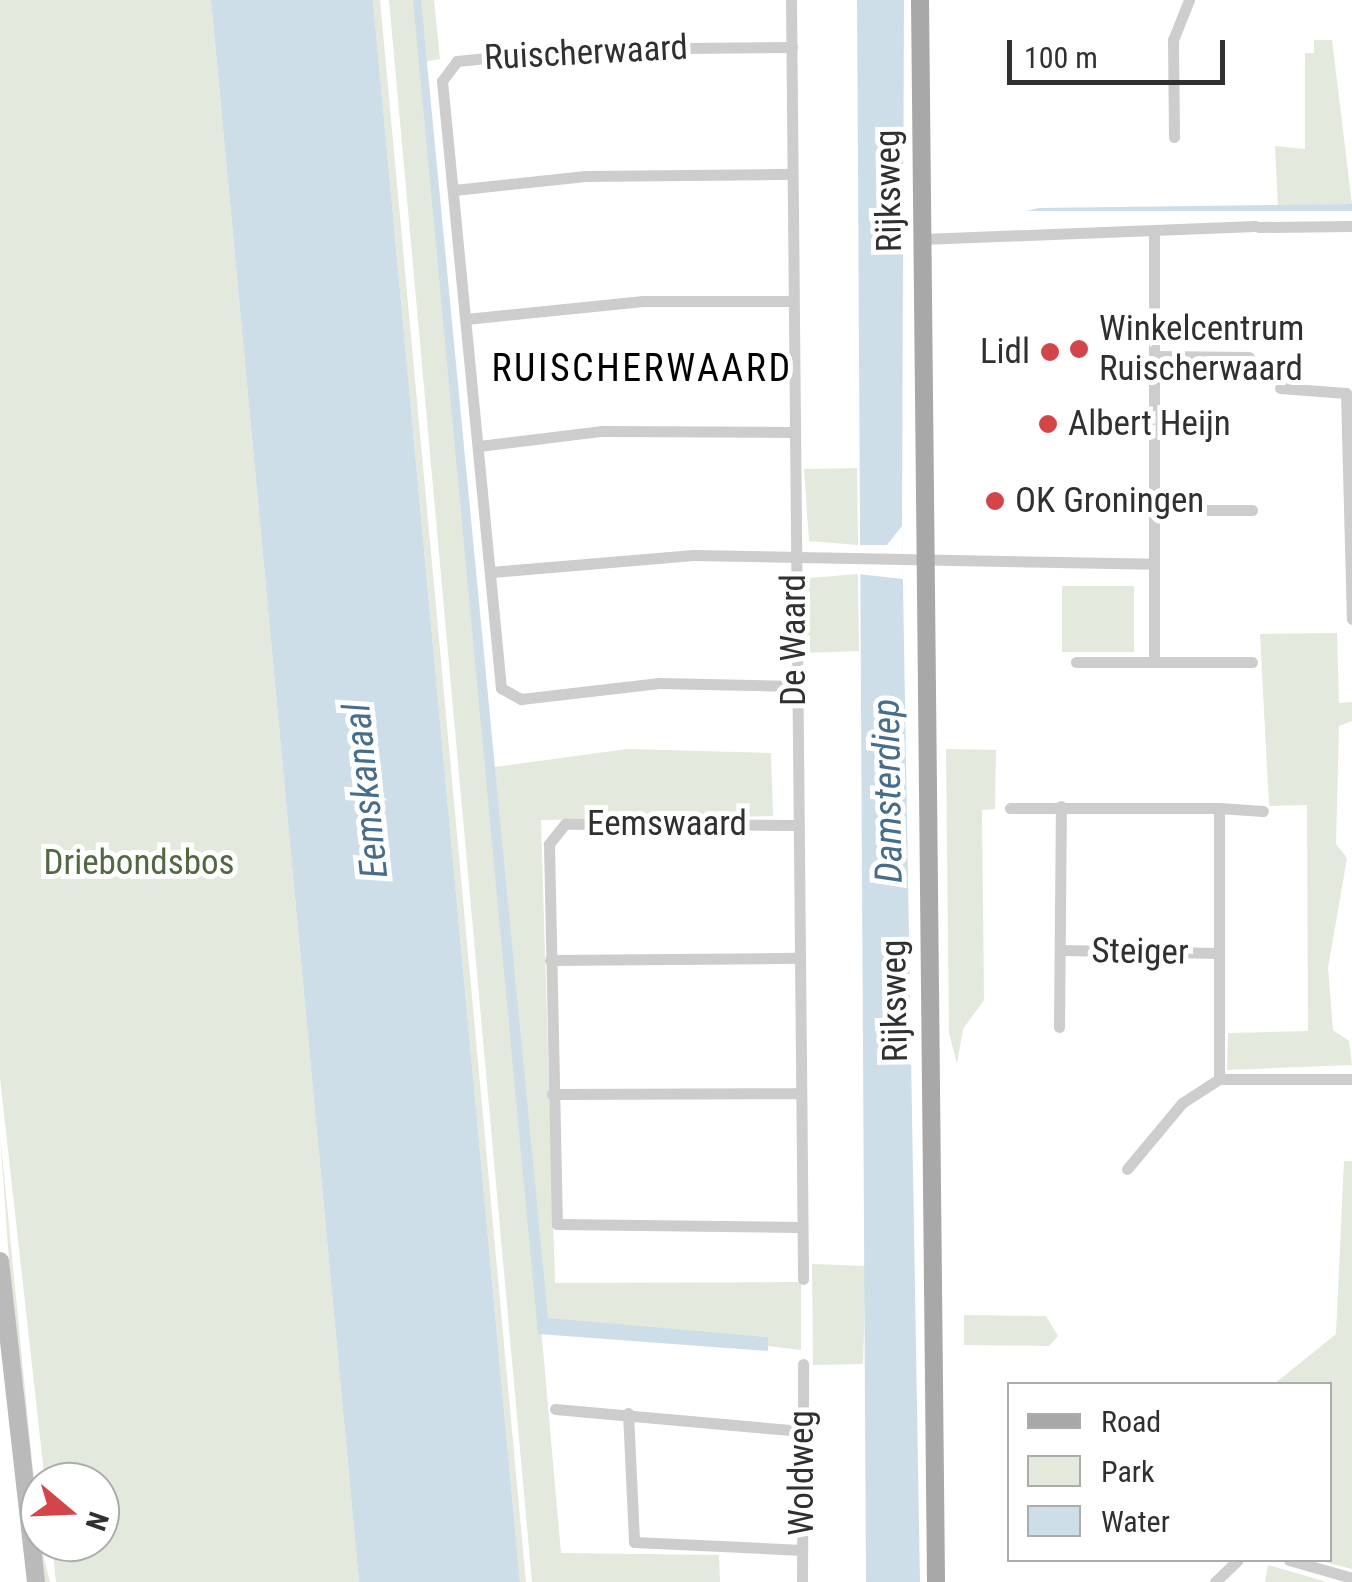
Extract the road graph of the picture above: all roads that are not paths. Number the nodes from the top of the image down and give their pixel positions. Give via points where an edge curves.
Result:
1 (791, 0) edge
2 (920, 0) edge
3 (1188, 0) edge
4 (792, 47) junction
5 (1174, 136) dead end
6 (791, 174) junction
7 (454, 190) junction
8 (1352, 226) edge
9 (1154, 230) junction
10 (922, 238) junction
11 (792, 301) junction
12 (466, 318) junction
13 (1154, 356) junction
14 (1250, 356) dead end
15 (1280, 388) dead end
16 (793, 432) junction
17 (1350, 439) edge
18 (480, 446) junction
19 (1154, 510) junction
20 (1252, 510) dead end
21 (794, 557) junction
22 (926, 562) junction
23 (1154, 564) junction
24 (492, 572) junction
25 (1352, 619) edge
26 (1154, 661) junction
27 (1076, 662) dead end
28 (1252, 662) dead end
29 (794, 686) junction
30 (1061, 806) junction
31 (1010, 808) dead end
32 (1218, 808) junction
33 (1264, 811) dead end
34 (794, 825) junction
35 (1061, 950) junction
36 (1220, 953) junction
37 (795, 958) junction
38 (550, 960) junction
39 (1059, 1027) dead end
40 (1219, 1080) junction
41 (1352, 1080) edge
42 (797, 1093) junction
43 (552, 1094) junction
44 (1127, 1169) dead end
45 (798, 1228) junction
46 (0, 1260) edge
47 (803, 1279) dead end
48 (803, 1364) dead end
49 (554, 1409) dead end
50 (628, 1412) junction
51 (801, 1430) junction
52 (802, 1550) junction
53 (1236, 1562) edge
54 (1296, 1562) edge
55 (1352, 1578) edge
56 (36, 1582) edge
57 (802, 1582) edge
58 (936, 1582) edge
59 (1215, 1582) edge

1 - 4 street, De Waard
2 - 10 main road, Rijksweg
3 - 5 street via 1173,40
4 - 6 street, De Waard
4 - 7 street, Ruischerwaard via 577,48 450,64 442,82
6 - 7 street via 586,176
6 - 11 street, De Waard
7 - 12 street, Ruischerwaard
8 - 9 street
9 - 10 street
9 - 13 street
10 - 22 main road, Rijksweg
11 - 12 street via 643,301
11 - 16 street, De Waard
12 - 18 street, Ruischerwaard
13 - 14 street
13 - 19 street
15 - 17 street via 1346,394
16 - 18 street via 602,431
16 - 21 street, De Waard
17 - 25 street
18 - 24 street, Ruischerwaard
19 - 20 street
19 - 23 street
21 - 22 street
21 - 24 street via 610,558
21 - 29 street, De Waard
22 - 23 street
22 - 58 main road, Rijksweg
23 - 26 street
24 - 29 street, Ruischerwaard via 501,688 513,698 659,683
26 - 27 street
26 - 28 street
29 - 34 street, De Waard
30 - 31 street
30 - 32 street
30 - 35 street, Steiger
32 - 33 street
32 - 36 street, Steiger
34 - 37 street, De Waard
34 - 38 street, Eemswaard via 557,826 549,844
35 - 36 street, Steiger
35 - 39 street, Steiger
36 - 40 street, Steiger
37 - 38 street
37 - 42 street, De Waard
38 - 43 street, Eemswaard
40 - 41 street
40 - 44 street via 1182,1103
42 - 43 street
42 - 45 street, De Waard
43 - 45 street, Eemswaard via 562,1227
45 - 47 street, De Waard
46 - 56 street
48 - 51 street, Woldweg
49 - 50 street
50 - 51 street
50 - 52 street via 634,1542
51 - 52 street, Woldweg
52 - 57 street, Woldweg
53 - 59 street
54 - 55 street

